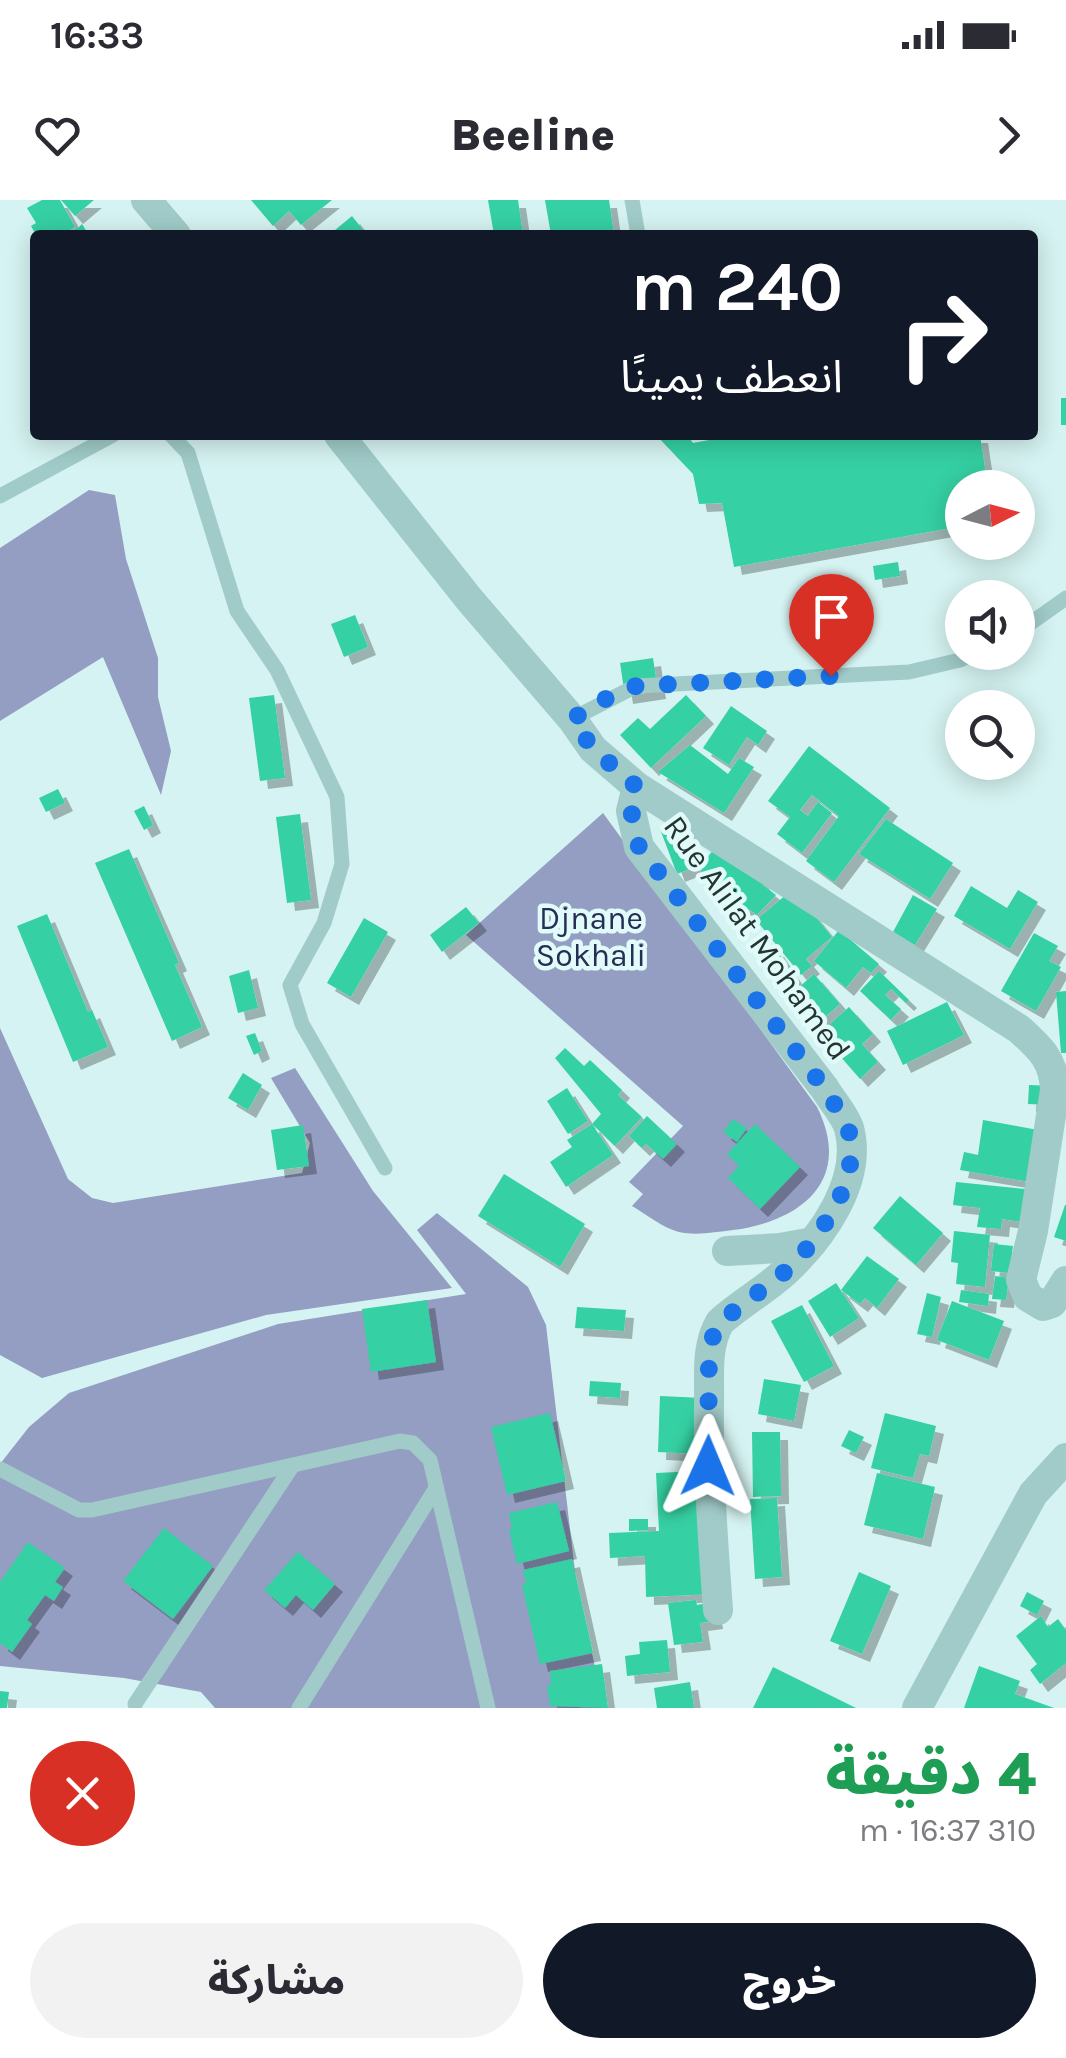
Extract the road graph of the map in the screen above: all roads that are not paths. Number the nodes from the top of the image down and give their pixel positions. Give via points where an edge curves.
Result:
1 (146, 200) edge
2 (632, 200) edge
3 (172, 230) edge
4 (637, 230) edge
5 (104, 440) edge
6 (176, 440) edge
7 (342, 440) edge
8 (0, 496) edge
9 (1066, 598) edge
10 (1035, 620) edge
11 (945, 664) edge
12 (572, 719) junction
13 (637, 787) junction
14 (385, 1168) dead end
15 (813, 1242) junction
16 (726, 1251) dead end
17 (1066, 1280) edge
18 (1066, 1458) edge
19 (293, 1465) junction
20 (0, 1469) edge
21 (436, 1488) junction
22 (718, 1610) dead end
23 (134, 1704) dead end
24 (299, 1708) edge
25 (488, 1708) edge
26 (916, 1708) edge

1 - 3 street
2 - 4 lane
5 - 8 lane
6 - 14 lane via 188,453 237,611 277,670 337,797 342,864 324,923 290,985 302,1024
7 - 12 street, Rue Alilat Mohamed
9 - 10 lane
11 - 12 lane via 909,672 636,686
12 - 13 street, Rue Alilat Mohamed via 593,749
13 - 15 street, Rue Alilat Mohamed via 631,810 639,847 848,1126 848,1180
13 - 17 street, Rue Alilat Mohamed via 1019,1029 1046,1054 1056,1090 1022,1289 1043,1306
15 - 16 street
15 - 22 street, Rue Alilat Mohamed via 714,1332 708,1466
18 - 26 street via 1033,1494
19 - 20 lane via 92,1510 79,1510
19 - 21 lane via 400,1441 422,1449
19 - 23 lane
21 - 24 lane
21 - 25 lane

